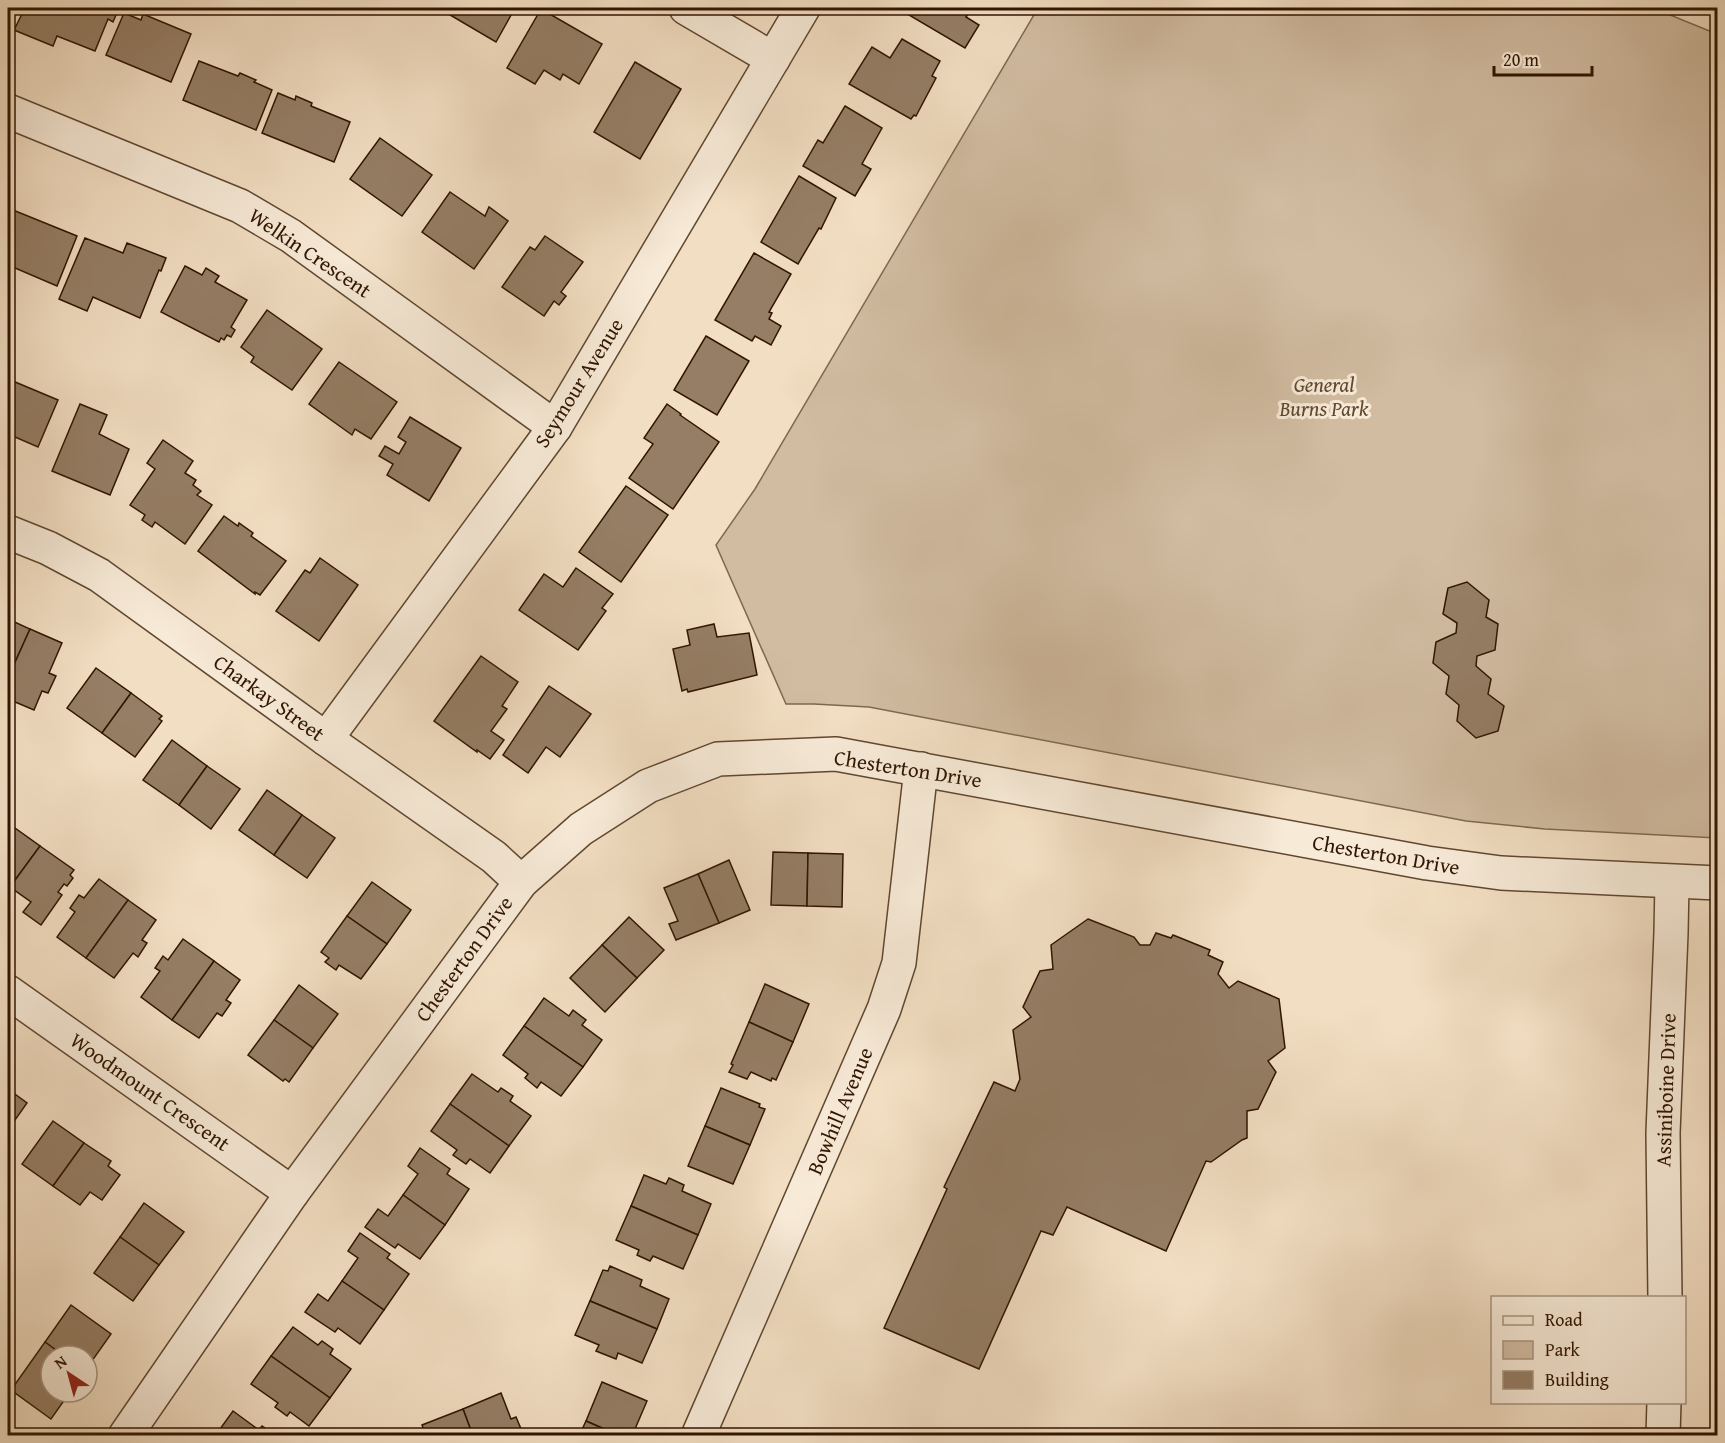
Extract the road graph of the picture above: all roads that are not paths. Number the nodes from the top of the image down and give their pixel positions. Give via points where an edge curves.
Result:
1 (686, 8) edge
2 (803, 8) edge
3 (773, 59) junction
4 (8, 111) edge
5 (555, 427) junction
6 (8, 532) edge
7 (326, 739) junction
8 (921, 769) junction
9 (521, 882) junction
10 (1671, 883) junction
11 (1718, 883) edge
12 (8, 992) edge
13 (292, 1192) junction
14 (1665, 1296) edge
15 (1664, 1404) edge
16 (125, 1436) edge
17 (698, 1436) edge
18 (1663, 1436) edge

1 - 3 street
2 - 3 street, Seymour Avenue
3 - 5 street, Seymour Avenue
4 - 5 street, Welkin Crescent via 240,206 291,236
5 - 7 street, Seymour Avenue
6 - 7 street, Charkay Street via 99,575
7 - 9 street, Charkay Street via 494,857
8 - 9 street, Chesterton Drive via 836,754 718,759 648,786 581,829
8 - 10 street, Chesterton Drive via 1427,863 1501,873
8 - 17 street, Bowhill Avenue via 899,963 884,1009
9 - 13 street, Chesterton Drive
10 - 11 street, Chesterton Drive
10 - 14 street, Assiniboine Drive via 1663,1134
12 - 13 street, Woodmount Crescent
13 - 16 street, Chesterton Drive
15 - 18 street

